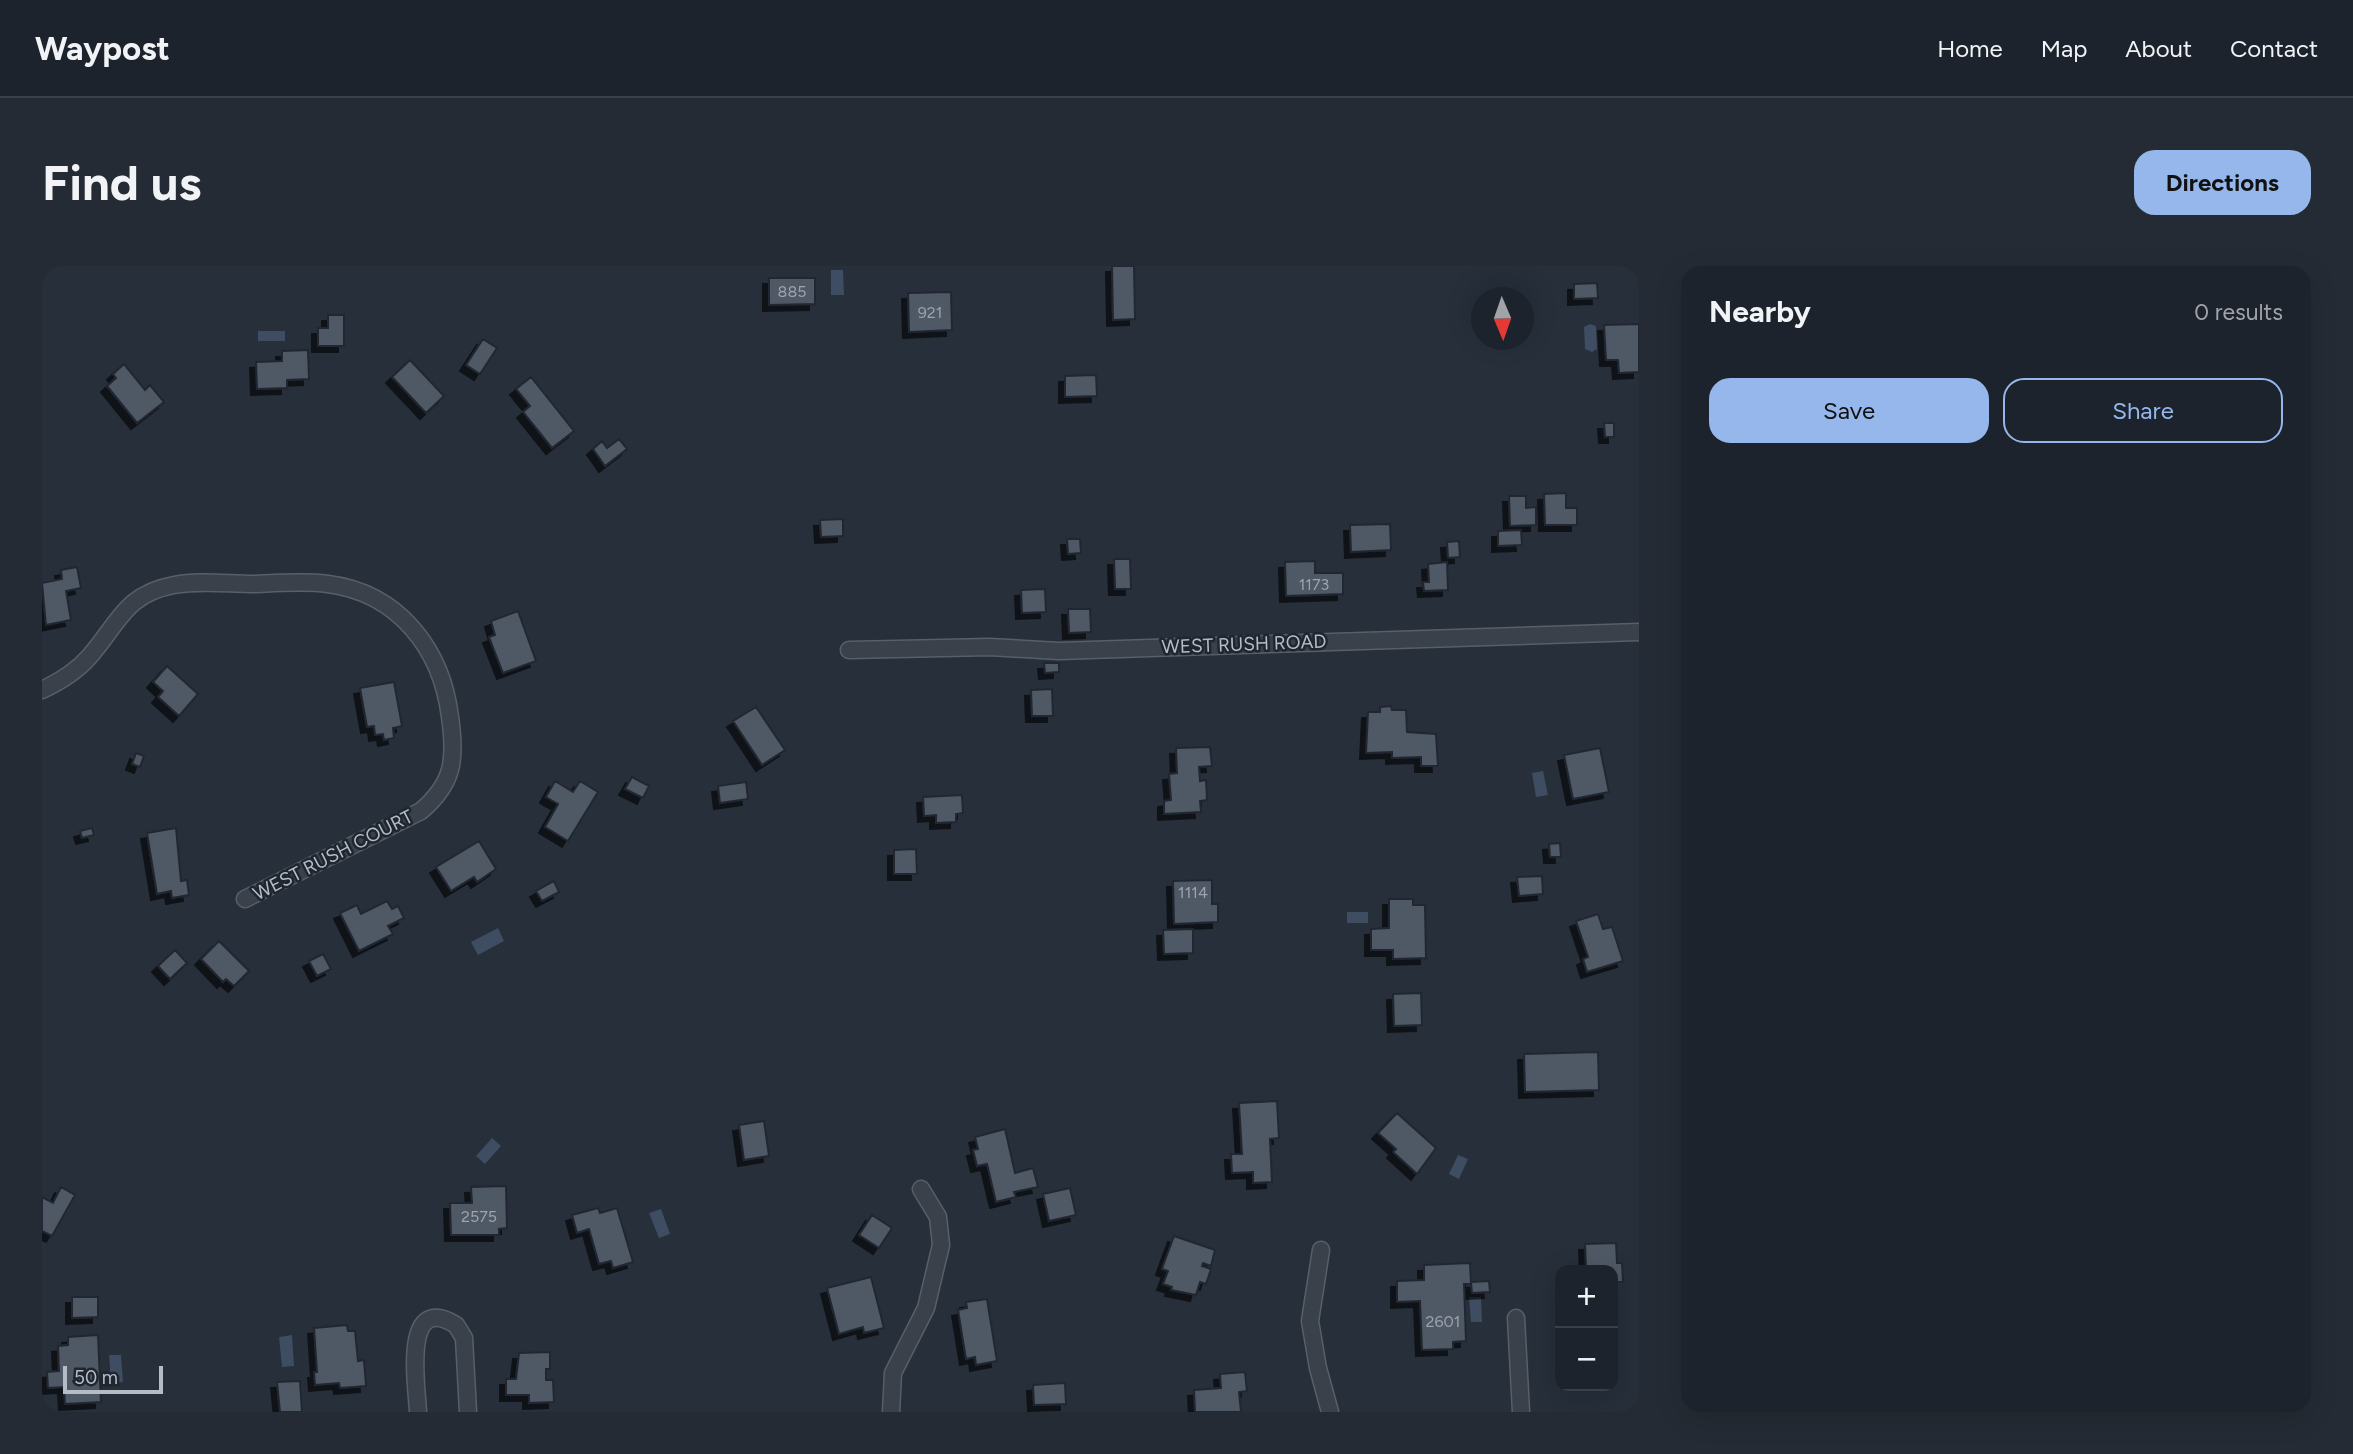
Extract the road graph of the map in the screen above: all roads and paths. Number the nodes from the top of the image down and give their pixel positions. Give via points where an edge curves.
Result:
1 (1639, 632) edge
2 (849, 650) dead end
3 (42, 690) edge
4 (245, 899) dead end
5 (921, 1189) dead end
6 (1321, 1250) dead end
7 (1516, 1318) dead end
8 (418, 1412) edge
9 (468, 1412) edge
10 (891, 1412) edge
11 (1330, 1412) edge
12 (1521, 1412) edge

1 - 2 street, WEST RUSH ROAD via 1059,652 990,647
3 - 4 street, WEST RUSH COURT via 88,659 121,613 142,594 176,584 329,584 363,593 405,619 433,655 448,701 454,742 451,772 438,797 421,811
5 - 10 street via 938,1217 941,1245 926,1308 893,1373
6 - 11 street via 1310,1321
7 - 12 street
8 - 9 street via 415,1340 424,1324 437,1319 456,1325 464,1338

